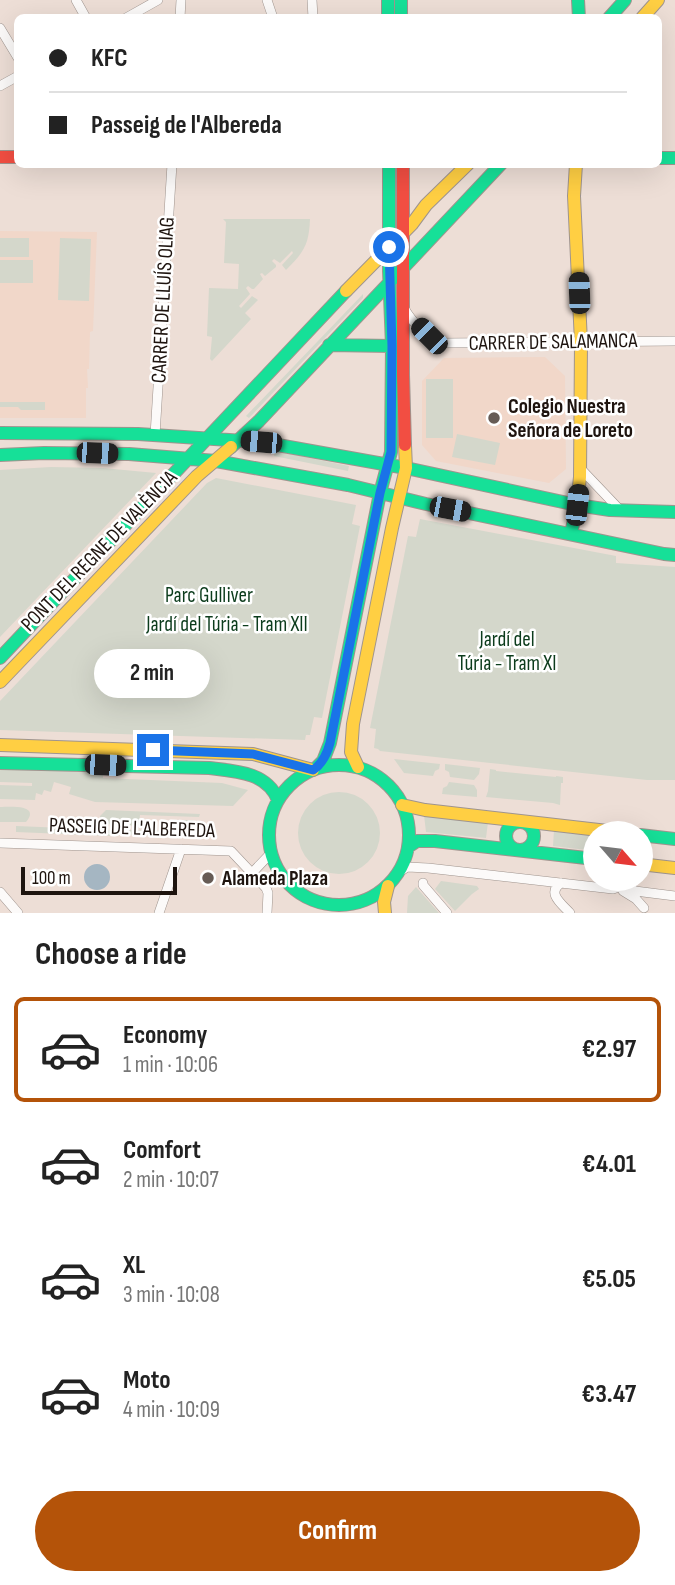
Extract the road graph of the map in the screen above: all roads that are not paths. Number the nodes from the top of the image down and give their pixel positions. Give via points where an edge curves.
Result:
1 (158, 0) edge
2 (625, 0) edge
3 (658, 0) edge
4 (133, 14) edge
5 (613, 14) edge
6 (646, 14) edge
7 (0, 28) edge
8 (14, 51) edge
9 (172, 168) edge
10 (389, 168) edge
11 (402, 168) edge
12 (464, 168) edge
13 (497, 168) edge
14 (576, 168) edge
15 (426, 205) junction
16 (443, 226) junction
17 (404, 231) junction
18 (389, 247) junction
19 (404, 266) junction
20 (390, 281) junction
21 (404, 308) junction
22 (404, 332) junction
23 (675, 341) edge
24 (581, 342) junction
25 (329, 345) junction
26 (392, 346) junction
27 (0, 433) edge
28 (155, 435) junction
29 (240, 440) junction
30 (203, 441) junction
31 (0, 455) edge
32 (189, 457) junction
33 (209, 460) junction
34 (387, 465) junction
35 (406, 468) junction
36 (580, 468) junction
37 (380, 493) junction
38 (400, 498) junction
39 (577, 505) junction
40 (621, 510) junction
41 (675, 512) edge
42 (571, 534) junction
43 (675, 555) edge
44 (0, 658) edge
45 (0, 682) edge
46 (0, 745) edge
47 (0, 763) edge
48 (358, 767) junction
49 (314, 769) junction
50 (278, 800) junction
51 (402, 804) junction
52 (520, 822) junction
53 (583, 829) edge
54 (653, 836) edge
55 (675, 839) edge
56 (0, 843) edge
57 (408, 847) junction
58 (181, 849) junction
59 (517, 850) junction
60 (271, 853) junction
61 (583, 858) edge
62 (653, 865) edge
63 (675, 868) edge
64 (252, 873) junction
65 (398, 873) junction
66 (422, 883) dead end
67 (561, 883) junction
68 (583, 885) edge
69 (388, 886) junction
70 (622, 891) edge
71 (639, 891) edge
72 (0, 892) edge
73 (653, 893) junction
74 (675, 896) edge
75 (340, 909) edge
76 (647, 910) edge
77 (18, 913) edge
78 (159, 913) edge
79 (267, 913) edge
80 (385, 913) edge
81 (447, 913) edge
82 (570, 913) edge

1 - 4 street
2 - 5 main road
3 - 6 main road
7 - 8 street
9 - 28 street, CARRER DE LLUÍS OLIAG
10 - 18 main road
11 - 17 main road
12 - 15 main road, PONT DEL REGNE DE VALÈNCIA
13 - 16 main road
14 - 24 main road
15 - 16 main road via 427,222
15 - 17 main road, PONT DEL REGNE DE VALÈNCIA
16 - 19 main road
17 - 18 main road, PONT DEL REGNE DE VALÈNCIA
17 - 19 main road
18 - 20 main road
18 - 30 main road, PONT DEL REGNE DE VALÈNCIA
19 - 20 main road
19 - 21 main road
20 - 25 main road
20 - 26 main road
21 - 22 main road
21 - 24 street, CARRER DE SALAMANCA via 429,336 442,343
22 - 26 main road
22 - 35 main road
23 - 24 street, CARRER DE SALAMANCA
24 - 36 main road
25 - 26 main road
25 - 29 main road
26 - 34 main road
27 - 28 main road
28 - 30 main road
29 - 30 main road
29 - 33 main road
29 - 34 main road
30 - 32 main road, PONT DEL REGNE DE VALÈNCIA
30 - 33 main road, PONT DEL REGNE DE VALÈNCIA via 202,450
31 - 32 main road via 70,452
32 - 33 main road
32 - 44 main road, PONT DEL REGNE DE VALÈNCIA
33 - 37 main road
33 - 45 main road, PONT DEL REGNE DE VALÈNCIA
34 - 35 main road
34 - 37 main road
35 - 38 main road
35 - 39 main road
36 - 39 main road
36 - 40 street
37 - 38 main road
37 - 49 main road via 329,748
38 - 42 main road
38 - 48 main road via 349,750
39 - 40 main road
39 - 42 main road
40 - 41 main road
42 - 43 main road
46 - 49 main road via 253,754
47 - 50 main road via 237,771 270,785
48 - 49 main road
48 - 51 main road via 383,780
49 - 50 main road
50 - 60 main road via 269,831
51 - 52 main road
51 - 57 main road
52 - 53 main road
52 - 59 main road via 511,825 505,837
52 - 59 main road via 532,828 534,837 527,849
54 - 55 main road
56 - 58 street, PASSEIG DE L'ALBEREDA
57 - 59 main road via 424,840
57 - 65 main road
58 - 64 street, PASSEIG DE L'ALBEREDA via 231,851
58 - 78 street
59 - 61 main road
60 - 64 street
60 - 75 main road via 295,890
62 - 63 main road
64 - 79 street, PASSEIG DE L'ALBEREDA via 267,888
65 - 67 street via 407,867 428,868
65 - 69 main road
66 - 81 street
67 - 68 street
67 - 82 street via 555,897
69 - 75 main road
69 - 80 main road
70 - 76 street
71 - 73 street
72 - 77 street
73 - 74 street
73 - 76 street via 642,899

